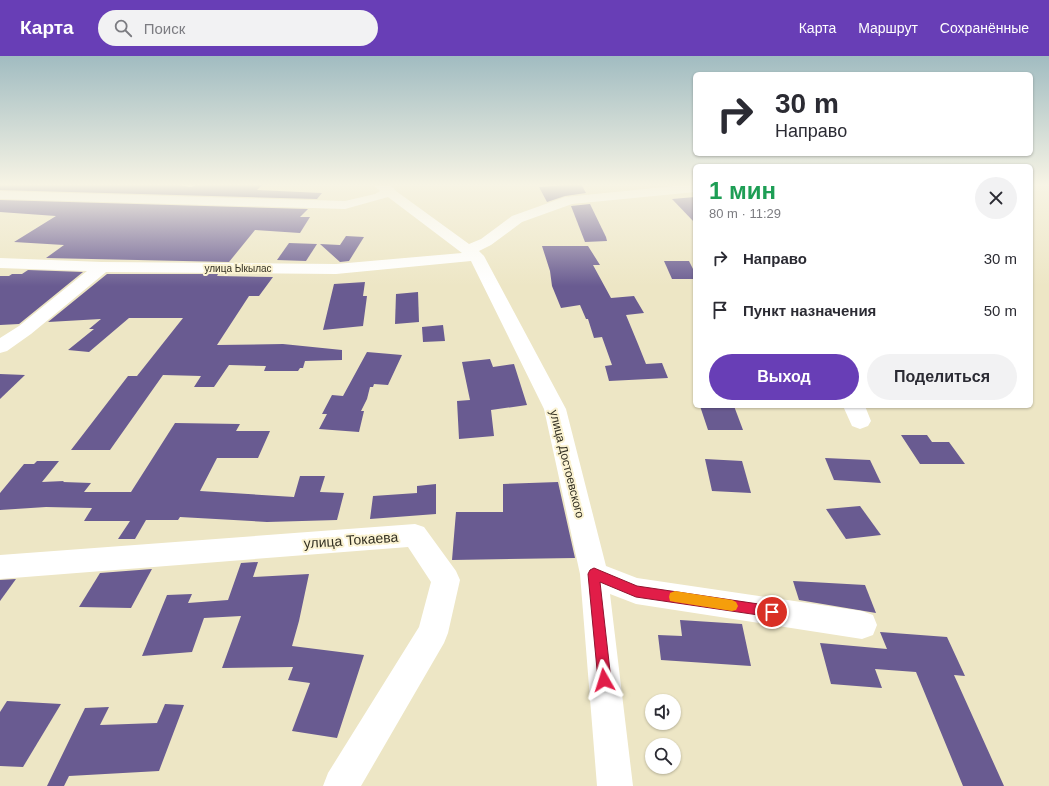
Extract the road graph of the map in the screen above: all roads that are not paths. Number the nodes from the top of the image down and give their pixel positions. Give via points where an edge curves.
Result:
1 (425, 218) edge
2 (520, 218) edge
3 (472, 253) junction
4 (0, 263) edge
5 (102, 267) junction
6 (0, 348) edge
7 (0, 567) edge
8 (594, 574) junction
9 (862, 625) dead end
10 (341, 786) edge
11 (615, 786) edge

1 - 3 street, улица Достоевского
2 - 3 street, улица Ыкылас
3 - 5 street, улица Ыкылас via 336,269
3 - 8 street, улица Достоевского via 555,409
4 - 5 street, улица Ыкылас
5 - 6 street
7 - 10 street, улица Токаева via 415,535 446,580 433,633
8 - 9 street via 636,591
8 - 11 street, улица Достоевского

